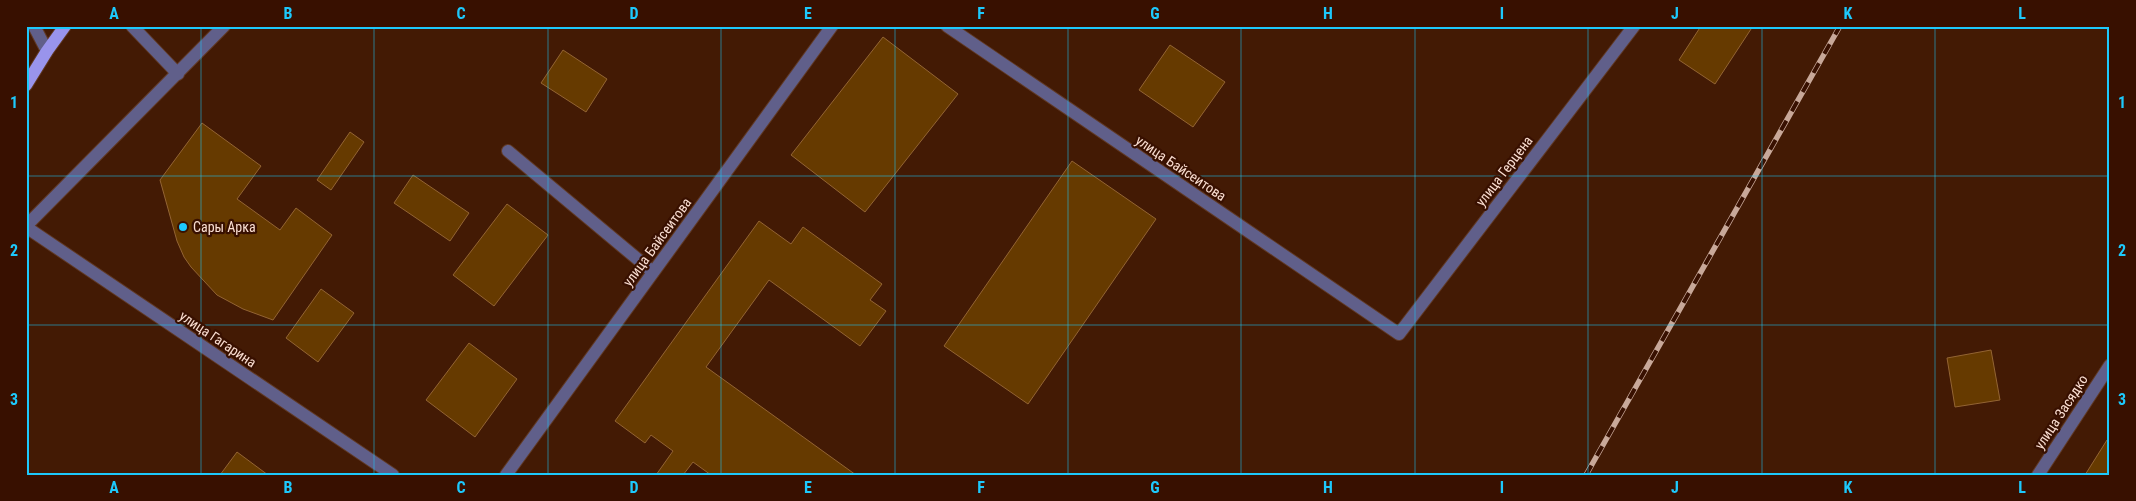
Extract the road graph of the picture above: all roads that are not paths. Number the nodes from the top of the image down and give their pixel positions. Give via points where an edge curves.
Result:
1 (34, 26) edge
2 (65, 26) edge
3 (132, 26) edge
4 (224, 26) edge
5 (832, 26) edge
6 (947, 26) edge
7 (1634, 26) edge
8 (47, 51) junction
9 (178, 74) junction
10 (26, 85) edge
11 (508, 151) dead end
12 (26, 227) edge
13 (653, 272) junction
14 (1398, 334) joint
15 (2110, 366) edge
16 (394, 475) edge
17 (506, 475) edge
18 (2038, 475) edge

1 - 8 street
2 - 8 main road
3 - 9 street
4 - 9 street
5 - 13 street, улица Байсеитова
6 - 14 street, улица Байсеитова
7 - 14 street, улица Герцена
8 - 10 main road
9 - 12 street
11 - 13 street
12 - 16 street, улица Гагарина
13 - 17 street, улица Байсеитова
15 - 18 street, улица Засядко

